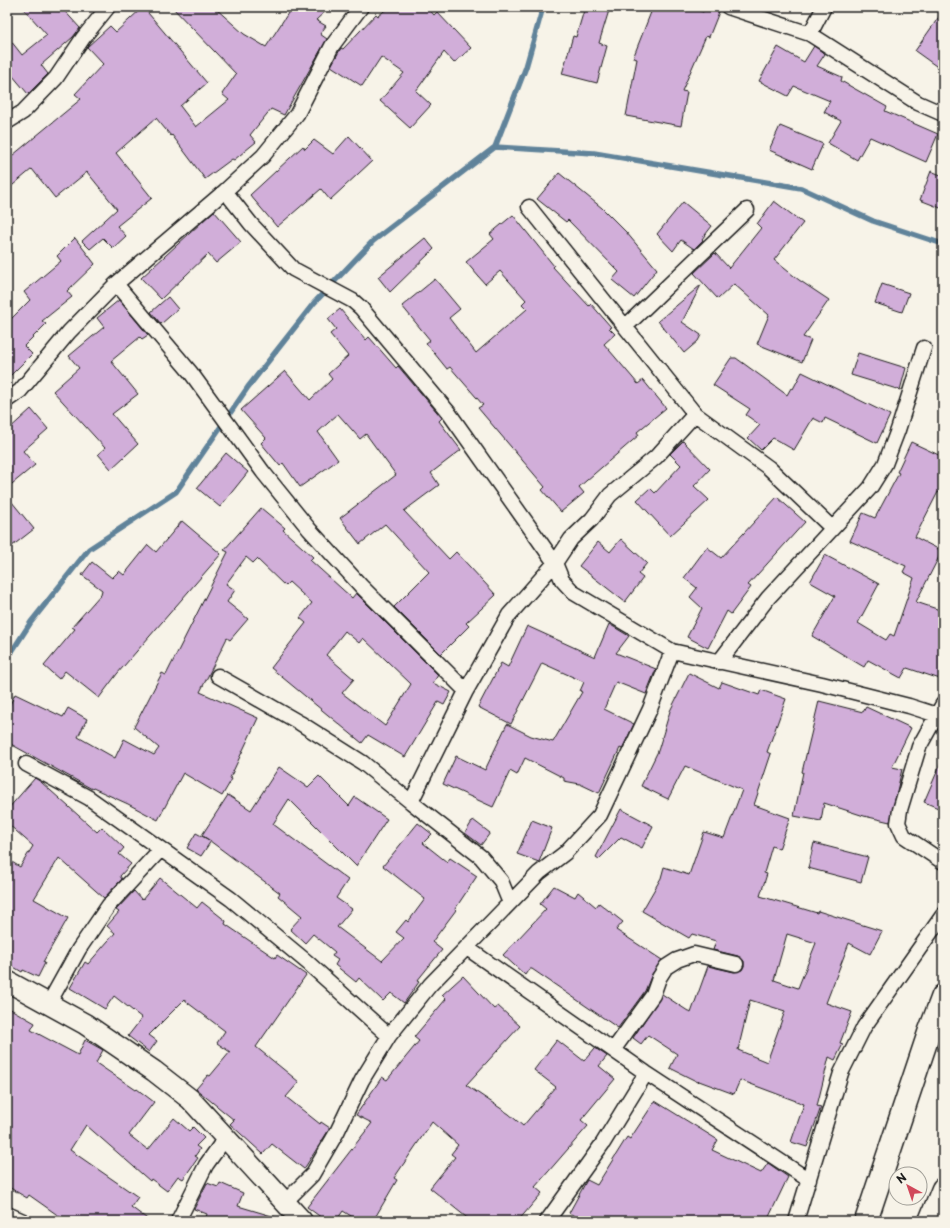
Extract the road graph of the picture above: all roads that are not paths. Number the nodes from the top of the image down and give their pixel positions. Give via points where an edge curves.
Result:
1 (108, 7) edge
2 (361, 7) edge
3 (728, 7) edge
4 (824, 7) edge
5 (810, 34) junction
6 (943, 114) edge
7 (7, 122) edge
8 (225, 191) junction
9 (529, 206) dead end
10 (747, 210) dead end
11 (116, 284) junction
12 (626, 326) junction
13 (924, 348) dead end
14 (7, 400) edge
15 (695, 414) junction
16 (832, 528) junction
17 (555, 563) junction
18 (672, 651) junction
19 (719, 662) junction
20 (218, 676) dead end
21 (466, 691) junction
22 (940, 710) edge
23 (26, 764) dead end
24 (411, 802) junction
25 (160, 850) junction
26 (943, 862) edge
27 (510, 903) junction
28 (943, 916) edge
29 (467, 948) junction
30 (736, 964) dead end
31 (7, 981) edge
32 (943, 996) edge
33 (49, 1003) junction
34 (388, 1036) junction
35 (614, 1049) junction
36 (646, 1073) junction
37 (226, 1137) junction
38 (809, 1180) junction
39 (943, 1188) edge
40 (284, 1203) junction
41 (7, 1214) edge
42 (23, 1221) edge
43 (178, 1221) edge
44 (302, 1221) edge
45 (548, 1221) edge
46 (796, 1221) edge
47 (866, 1221) edge
48 (930, 1221) edge

1 - 7 street via 82,38 56,78 23,112
2 - 8 street via 332,46 297,114 263,156
3 - 5 street
4 - 5 street
5 - 6 street via 918,103
8 - 11 street
8 - 17 street via 285,262 302,276 344,296 361,308 449,413
9 - 12 street
10 - 12 street
11 - 14 street via 69,332 20,391
11 - 21 street via 191,373 263,472 309,529 361,586
12 - 15 street
13 - 16 street via 885,464 870,488
15 - 16 street via 769,468
15 - 17 street via 656,456 610,495 592,519 571,539
16 - 19 street via 768,598
17 - 18 street via 562,580 574,593
17 - 21 street via 509,615
18 - 19 street
18 - 27 street via 650,709 600,815 565,853 539,873
19 - 22 street via 909,706
20 - 24 street via 364,763
21 - 24 street
22 - 26 street via 919,747 898,823 904,836
23 - 25 street via 89,798
24 - 27 street via 481,856 501,881
25 - 33 street via 109,905
25 - 34 street via 243,909 307,962
27 - 29 street
28 - 38 street via 864,1027 841,1073
29 - 34 street via 430,985
29 - 35 street
30 - 35 street via 694,954 666,967 653,995
31 - 33 street
32 - 47 highway
33 - 37 street via 154,1071 190,1099
34 - 40 street via 312,1175
35 - 36 street
36 - 38 street
36 - 45 street via 603,1143
37 - 40 street
37 - 43 street via 206,1165
38 - 46 street
39 - 48 highway
40 - 44 street
41 - 42 street

